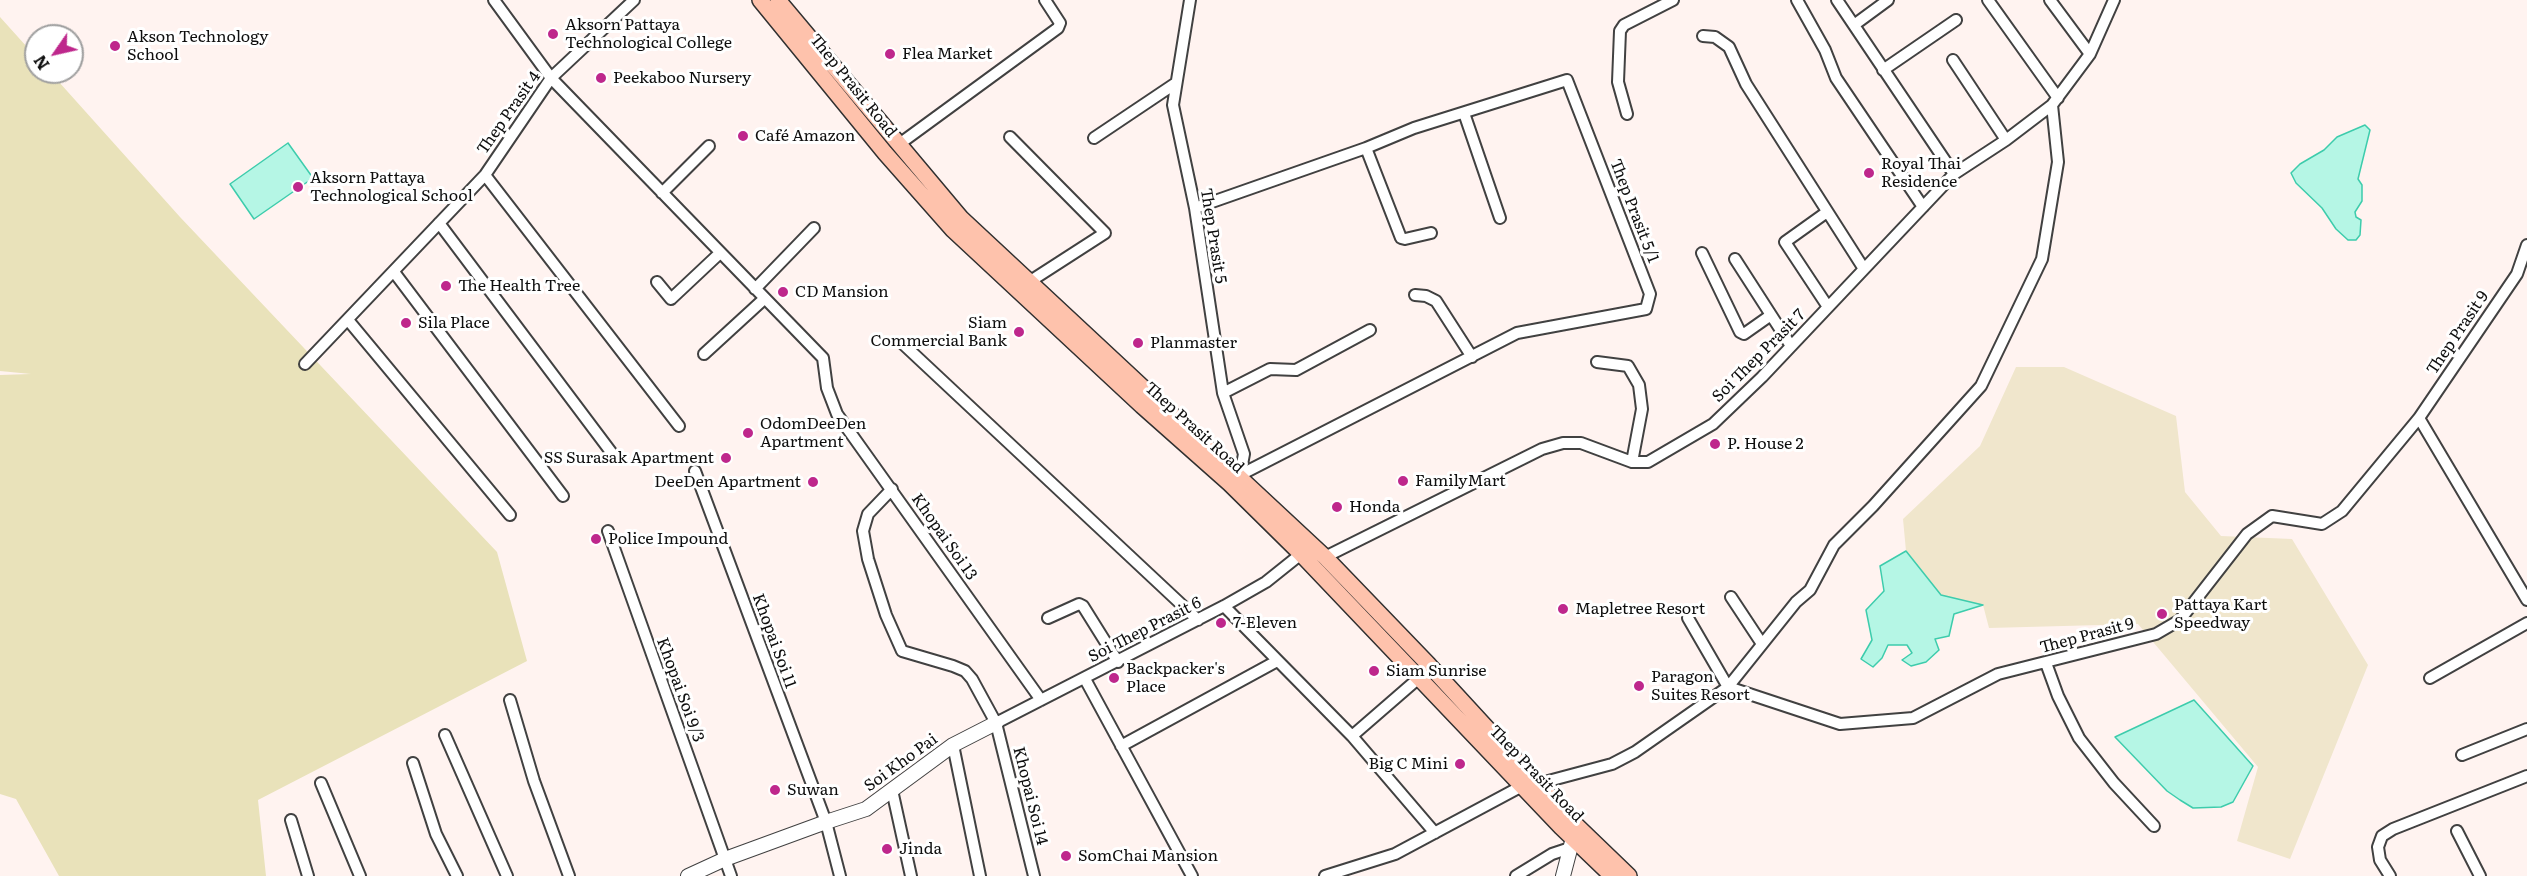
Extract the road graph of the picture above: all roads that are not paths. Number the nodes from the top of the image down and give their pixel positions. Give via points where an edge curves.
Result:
1 (494, 0) edge
2 (634, 0) edge
3 (760, 0) edge
4 (778, 0) edge
5 (1045, 0) edge
6 (1190, 0) edge
7 (1673, 0) edge
8 (1797, 0) edge
9 (1836, 0) edge
10 (1888, 0) edge
11 (1988, 0) edge
12 (2050, 0) edge
13 (2114, 0) edge
14 (1956, 20) dead end
15 (1854, 25) junction
16 (1703, 36) dead end
17 (2090, 54) junction
18 (1953, 60) dead end
19 (1884, 70) junction
20 (550, 78) junction
21 (1176, 83) junction
22 (2055, 102) junction
23 (1464, 113) junction
24 (1627, 114) dead end
25 (1010, 137) dead end
26 (1094, 138) dead end
27 (2006, 140) junction
28 (898, 145) junction
29 (709, 146) dead end
30 (1366, 148) junction
31 (1954, 174) junction
32 (485, 175) junction
33 (662, 193) junction
34 (1923, 207) junction
35 (1195, 208) junction
36 (1827, 212) junction
37 (1500, 218) dead end
38 (439, 223) junction
39 (814, 228) dead end
40 (1431, 233) dead end
41 (2527, 245) edge
42 (1702, 253) dead end
43 (720, 254) junction
44 (1735, 259) dead end
45 (1864, 269) junction
46 (394, 273) junction
47 (657, 282) dead end
48 (1029, 282) junction
49 (754, 289) junction
50 (1415, 295) dead end
51 (764, 299) junction
52 (1828, 307) junction
53 (1771, 315) junction
54 (348, 320) junction
55 (1370, 330) dead end
56 (902, 343) dead end
57 (1791, 346) junction
58 (704, 354) dead end
59 (1472, 357) junction
60 (1597, 362) dead end
61 (305, 364) dead end
62 (1223, 393) junction
63 (2419, 418) junction
64 (679, 426) dead end
65 (614, 456) dead end
66 (1632, 462) junction
67 (695, 471) dead end
68 (1240, 476) junction
69 (892, 489) junction
70 (563, 496) dead end
71 (510, 515) dead end
72 (608, 531) dead end
73 (1301, 554) junction
74 (1325, 557) junction
75 (1731, 597) dead end
76 (2527, 600) edge
77 (1224, 606) junction
78 (1048, 618) dead end
79 (1688, 618) dead end
80 (1198, 620) junction
81 (2527, 623) edge
82 (1762, 644) junction
83 (1277, 661) junction
84 (1118, 662) junction
85 (2046, 663) junction
86 (1420, 677) junction
87 (2430, 678) dead end
88 (1085, 679) junction
89 (1728, 687) junction
90 (510, 700) dead end
91 (1041, 700) junction
92 (996, 723) junction
93 (2527, 729) edge
94 (445, 735) dead end
95 (1352, 736) junction
96 (953, 745) junction
97 (1121, 746) junction
98 (2462, 755) dead end
99 (413, 763) dead end
100 (2527, 776) edge
101 (321, 783) dead end
102 (1529, 785) junction
103 (892, 790) junction
104 (291, 820) dead end
105 (826, 822) junction
106 (2154, 826) dead end
107 (2457, 831) dead end
108 (1435, 833) junction
109 (1574, 839) junction
110 (725, 859) junction
111 (308, 876) edge
112 (360, 876) edge
113 (457, 876) edge
114 (507, 876) edge
115 (569, 876) edge
116 (688, 876) edge
117 (730, 876) edge
118 (840, 876) edge
119 (911, 876) edge
120 (980, 876) edge
121 (1034, 876) edge
122 (1192, 876) edge
123 (1324, 876) edge
124 (1516, 876) edge
125 (1563, 876) edge
126 (1612, 876) edge
127 (1629, 876) edge
128 (2390, 876) edge
129 (2480, 876) edge

1 - 20 street, Khopai Soi 13
2 - 20 street, Thep Prasit 4
3 - 73 main road, Thep Prasit Road via 953,230
4 - 28 main road, Thep Prasit Road
5 - 28 street via 1060,23 1058,28
6 - 21 street, Thep Prasit 5
7 - 24 street via 1620,30 1618,82
8 - 34 street via 1836,78
9 - 15 street
10 - 15 street
11 - 22 street
12 - 17 street
13 - 17 street, Soi Thep Prasit 7
14 - 19 street
15 - 19 street
16 - 36 street via 1715,37 1729,47 1746,84
17 - 22 street, Soi Thep Prasit 7
18 - 27 street
19 - 31 street
20 - 32 street, Thep Prasit 4
20 - 33 street, Khopai Soi 13
21 - 26 street
21 - 35 street, Thep Prasit 5 via 1173,105
22 - 27 street, Soi Thep Prasit 7
22 - 82 street via 2058,162 2042,259 1981,386 1834,545 1810,590
23 - 30 street, Thep Prasit 5/1
23 - 37 street
23 - 59 street, Thep Prasit 5/1 via 1567,80 1650,294 1646,309 1518,333
25 - 48 street via 1105,233
27 - 31 street, Soi Thep Prasit 7
28 - 48 main road, Thep Prasit Road via 962,218
29 - 33 street
30 - 35 street, Thep Prasit 5/1
30 - 40 street via 1401,238
31 - 34 street, Soi Thep Prasit 7
32 - 38 street, Thep Prasit 4
32 - 64 street
33 - 43 street, Khopai Soi 13
34 - 45 street, Soi Thep Prasit 7
35 - 62 street, Thep Prasit 5
36 - 45 street
36 - 52 street via 1785,242
38 - 46 street, Thep Prasit 4
38 - 65 street
39 - 49 street
41 - 63 street, Thep Prasit 9 via 2517,274
42 - 53 street via 1740,332 1744,334
43 - 47 street via 671,299
43 - 49 street, Khopai Soi 13
44 - 53 street
45 - 52 street, Soi Thep Prasit 7
46 - 54 street, Thep Prasit 4
46 - 70 street
48 - 68 main road, Thep Prasit Road
49 - 51 street, Khopai Soi 13
50 - 59 street via 1436,301
51 - 58 street
51 - 69 street, Khopai Soi 13 via 823,358 827,388 837,414
52 - 57 street, Soi Thep Prasit 7
53 - 57 street
54 - 61 street, Thep Prasit 4
54 - 71 street
55 - 62 street via 1296,370 1270,369
56 - 80 street
57 - 66 street, Soi Thep Prasit 7 via 1713,424 1648,462
59 - 68 street, Thep Prasit 5/1
60 - 66 street via 1628,366 1639,385 1642,409
62 - 68 street, Thep Prasit 5 via 1244,454
63 - 76 street
63 - 85 street, Thep Prasit 9 via 2342,511 2322,524 2272,516 2247,534 2180,620 2156,634
66 - 74 street via 1581,442 1542,449
67 - 105 street, Khopai Soi 11
68 - 74 main road, Thep Prasit Road
69 - 91 street, Khopai Soi 13
69 - 92 street, Khopai Soi 14 via 867,514 862,531 868,560 899,645 902,651 964,671
72 - 110 street, Khopai Soi 9/3
73 - 74 main road
73 - 77 street, Soi Thep Prasit 6 via 1266,582
73 - 86 main road, Thep Prasit Road
74 - 102 main road, Thep Prasit Road via 1429,665
75 - 82 street
77 - 80 street, Soi Thep Prasit 6
77 - 83 street
78 - 84 street via 1079,604 1083,606
79 - 89 street
80 - 84 street, Soi Thep Prasit 6
81 - 87 street
82 - 89 street
83 - 95 street
83 - 97 street
84 - 88 street, Soi Thep Prasit 6
85 - 89 street, Thep Prasit 9 via 1998,674 1913,718 1840,724
85 - 106 street via 2079,738
86 - 95 street
86 - 102 main road, Thep Prasit Road
88 - 91 street, Soi Thep Prasit 6
88 - 97 street
89 - 102 street via 1612,764
90 - 115 street
91 - 92 street, Soi Thep Prasit 6
92 - 96 street, Soi Kho Pai
92 - 121 street, Khopai Soi 14
93 - 98 street
94 - 114 street
95 - 108 street
96 - 103 street, Soi Kho Pai
96 - 120 street
97 - 122 street
99 - 113 street via 436,834
100 - 128 street via 2387,833 2378,847 2380,860
101 - 112 street
102 - 108 street
102 - 109 main road, Thep Prasit Road
103 - 105 street, Soi Kho Pai via 866,809
103 - 119 street
104 - 111 street
105 - 110 street, Soi Kho Pai
105 - 118 street, Khopai Soi 11
107 - 129 street
108 - 123 street via 1395,854
109 - 124 street
109 - 125 street
109 - 126 main road, Thep Prasit Road
109 - 127 main road, Thep Prasit Road
110 - 116 street, Soi Kho Pai
110 - 117 street, Khopai Soi 9/3

